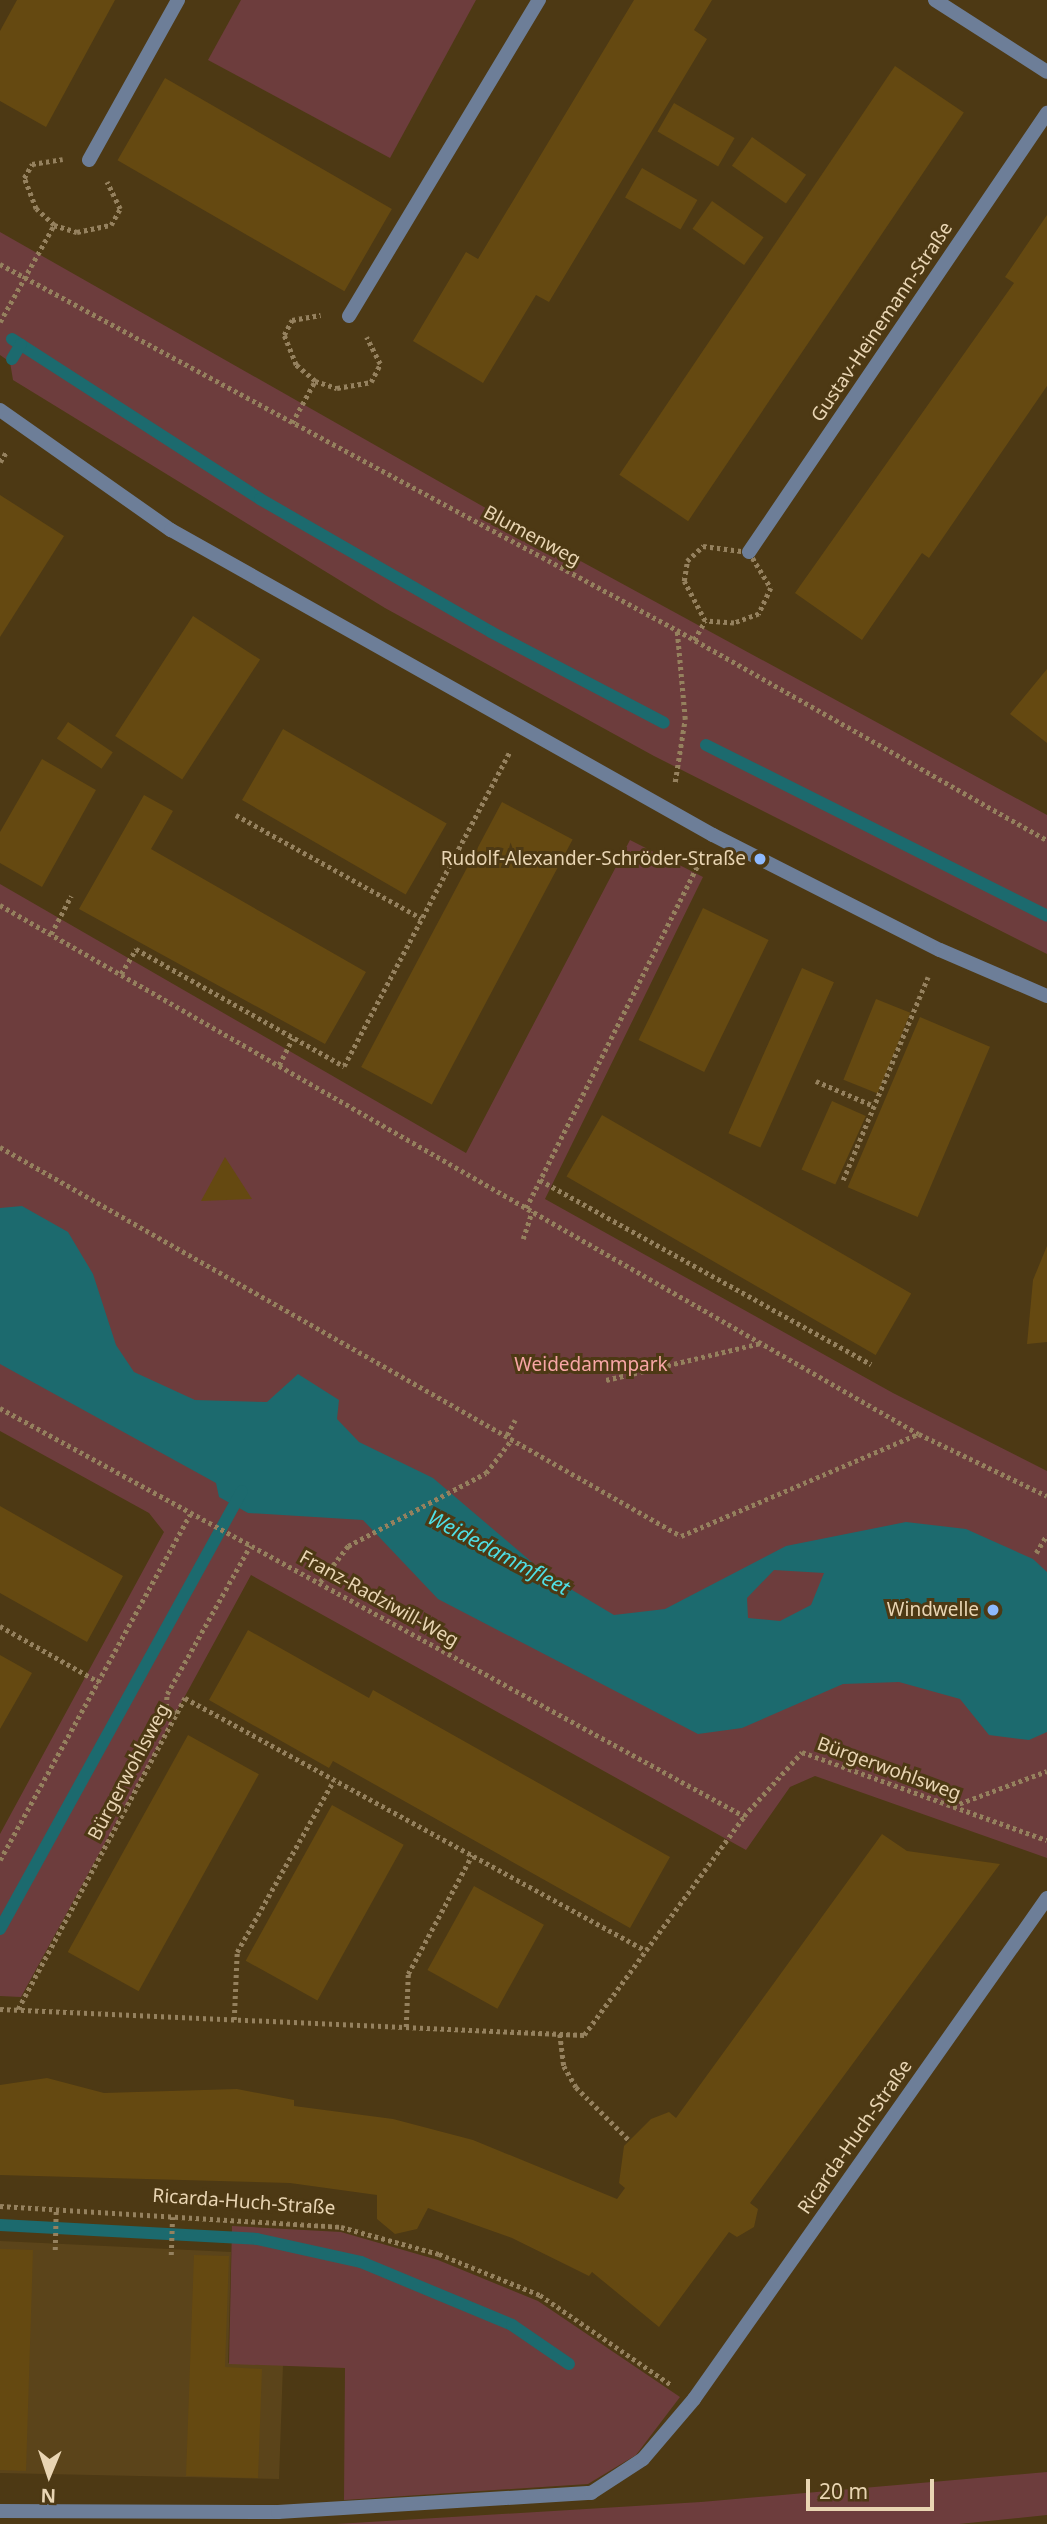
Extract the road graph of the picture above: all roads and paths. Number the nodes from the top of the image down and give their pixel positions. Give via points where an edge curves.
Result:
1 (178, 0) edge
2 (539, 0) edge
3 (935, 0) edge
4 (1047, 72) edge
5 (1047, 113) edge
6 (89, 160) junction
7 (54, 225) junction
8 (0, 264) edge
9 (26, 279) junction
10 (349, 316) junction
11 (0, 323) edge
12 (315, 381) junction
13 (0, 411) edge
14 (292, 423) junction
15 (748, 552) junction
16 (705, 621) junction
17 (677, 630) junction
18 (694, 640) junction
19 (523, 727) junction
20 (671, 810) junction
21 (236, 815) dead end
22 (713, 835) junction
23 (1047, 840) edge
24 (71, 896) dead end
25 (0, 905) edge
26 (422, 919) junction
27 (51, 934) junction
28 (940, 950) junction
29 (121, 974) junction
30 (1047, 996) edge
31 (293, 1038) junction
32 (279, 1065) junction
33 (816, 1081) dead end
34 (874, 1106) junction
35 (0, 1147) edge
36 (540, 1180) junction
37 (843, 1180) dead end
38 (529, 1209) junction
39 (523, 1239) dead end
40 (761, 1343) junction
41 (872, 1364) dead end
42 (606, 1380) dead end
43 (0, 1408) edge
44 (515, 1420) dead end
45 (919, 1434) junction
46 (509, 1437) junction
47 (1047, 1496) edge
48 (190, 1515) junction
49 (1047, 1535) edge
50 (250, 1546) junction
51 (1036, 1553) dead end
52 (320, 1582) junction
53 (0, 1626) edge
54 (99, 1682) junction
55 (175, 1716) junction
56 (1047, 1771) edge
57 (334, 1780) junction
58 (952, 1806) junction
59 (744, 1815) junction
60 (1047, 1840) edge
61 (472, 1855) junction
62 (0, 1860) edge
63 (1047, 1898) edge
64 (645, 1950) junction
65 (0, 2009) edge
66 (18, 2009) junction
67 (234, 2020) junction
68 (406, 2027) junction
69 (560, 2034) junction
70 (629, 2140) dead end
71 (0, 2206) edge
72 (55, 2210) junction
73 (172, 2217) junction
74 (54, 2250) dead end
75 (171, 2255) dead end
76 (694, 2399) junction
77 (0, 2511) edge

1 - 6 street
2 - 10 street
3 - 4 street
5 - 15 street, Gustav-Heinemann-Straße
6 - 7 path via 50,158 32,164 24,178 36,209
6 - 7 path via 116,193 120,209 111,225 77,232
7 - 9 path
8 - 9 path, Blumenweg
9 - 11 path
9 - 14 path, Blumenweg
10 - 12 path via 310,314 292,320 284,335 296,365
10 - 12 path via 376,349 380,364 371,382 337,388
12 - 14 path
13 - 19 street via 171,530
14 - 17 path, Blumenweg
15 - 16 path via 771,588 759,614 734,623
15 - 16 path via 703,546 687,561 684,580
16 - 18 path
17 - 18 path, Blumenweg
17 - 20 path via 685,719
18 - 23 path, Blumenweg
19 - 20 street
19 - 26 path
20 - 22 street
21 - 26 path
22 - 28 street
22 - 36 path
24 - 27 path
25 - 27 path
26 - 31 path via 344,1066
27 - 29 path
28 - 30 street
28 - 34 path
29 - 31 path via 136,949
29 - 32 path
31 - 32 path
32 - 38 path
33 - 34 path
34 - 37 path
35 - 46 path
36 - 38 path
36 - 41 path
38 - 39 path
38 - 40 path
40 - 42 path
40 - 45 path
43 - 48 path, Franz-Radziwill-Weg
44 - 46 path
45 - 46 path via 681,1536
45 - 47 path
46 - 52 path via 486,1473 348,1546
48 - 50 path, Franz-Radziwill-Weg
48 - 54 path
49 - 51 path
50 - 52 path, Franz-Radziwill-Weg
50 - 55 path via 167,1694 166,1707
52 - 59 path, Franz-Radziwill-Weg
53 - 54 path
54 - 62 path
55 - 57 path, Bürgerwohlsweg via 185,1698
55 - 66 path, Bürgerwohlsweg
56 - 58 path
57 - 61 path, Bürgerwohlsweg
57 - 67 path via 237,1952
58 - 59 path, Bürgerwohlsweg via 802,1752
58 - 60 path, Bürgerwohlsweg
59 - 64 path, Bürgerwohlsweg
61 - 64 path, Bürgerwohlsweg
61 - 68 path via 408,1974
63 - 76 street, Ricarda-Huch-Straße
64 - 69 path, Bürgerwohlsweg via 584,2035
65 - 66 path, Bürgerwohlsweg
66 - 67 path, Bürgerwohlsweg
67 - 68 path, Bürgerwohlsweg
68 - 69 path, Bürgerwohlsweg
69 - 70 path via 564,2066 576,2087 604,2121
71 - 72 path, Ricarda-Huch-Straße
72 - 73 path, Ricarda-Huch-Straße
72 - 74 path
73 - 75 path
73 - 76 path, Ricarda-Huch-Straße via 341,2227 439,2254 540,2295
76 - 77 street, Ricarda-Huch-Straße via 643,2459 591,2493 278,2512

